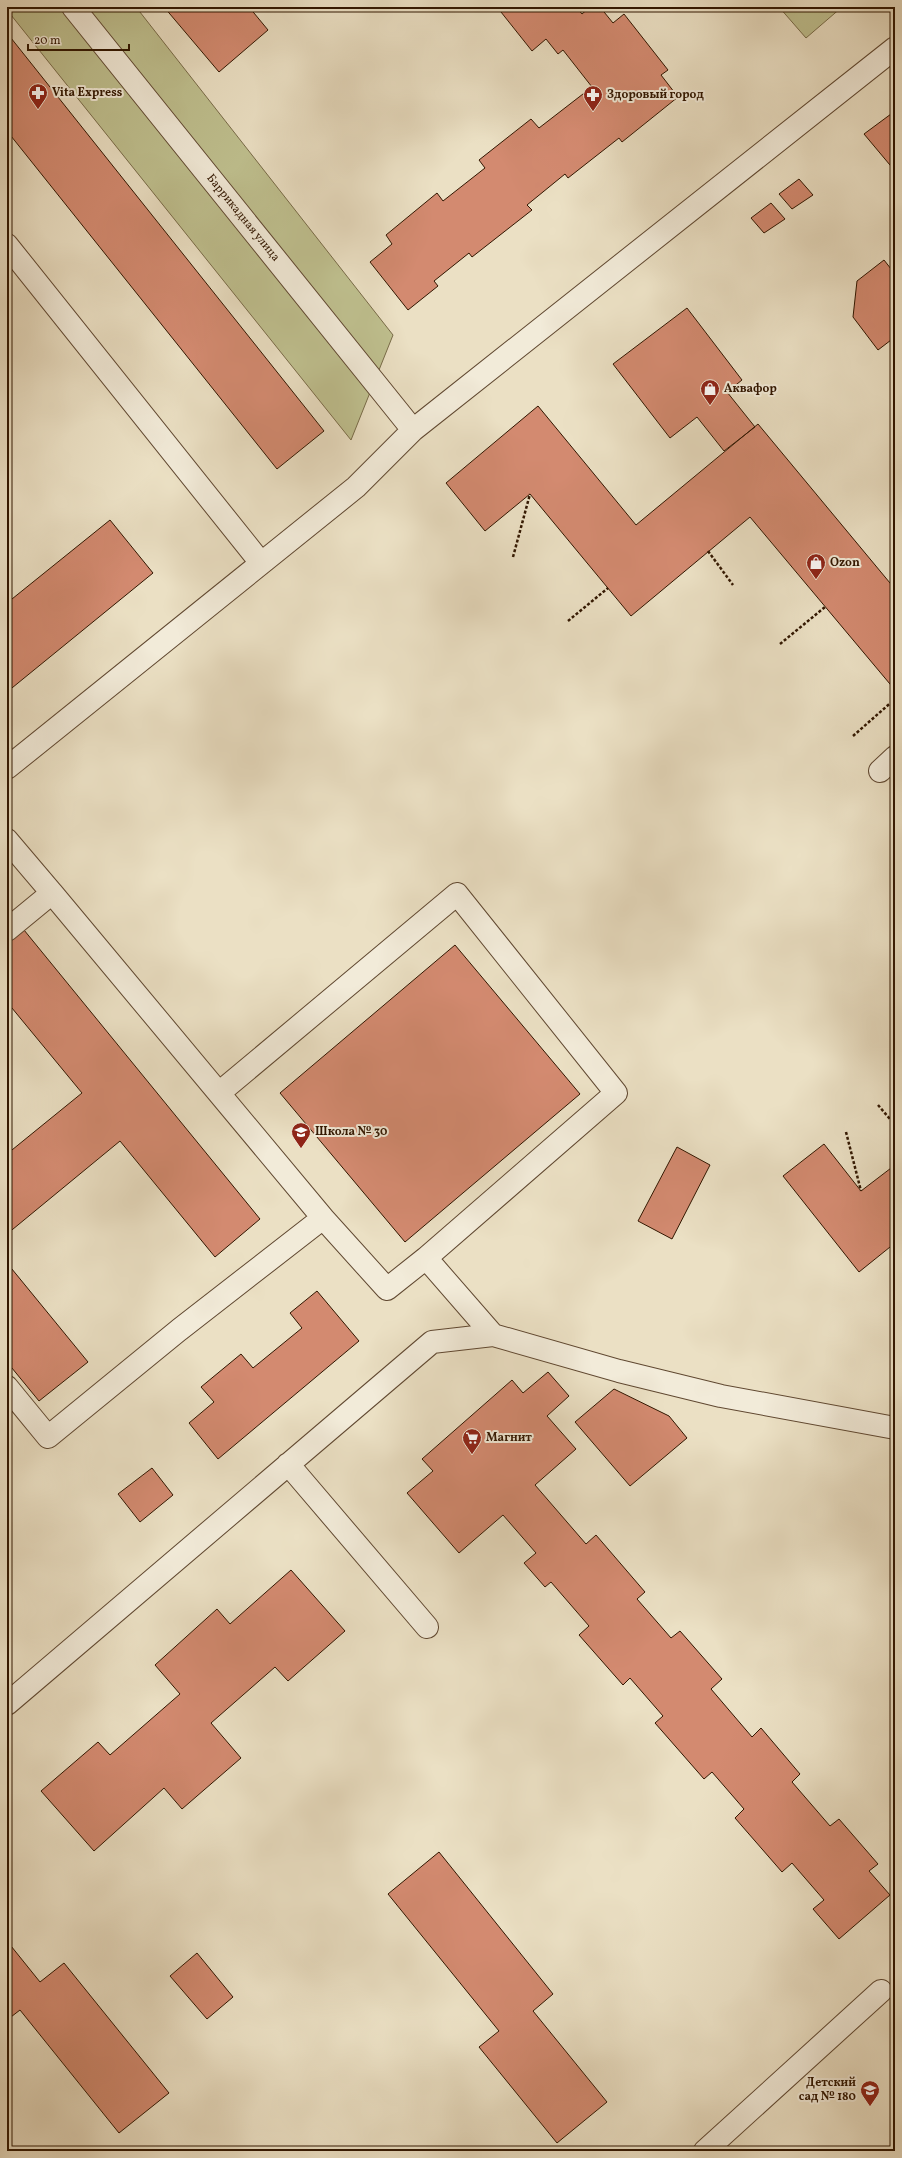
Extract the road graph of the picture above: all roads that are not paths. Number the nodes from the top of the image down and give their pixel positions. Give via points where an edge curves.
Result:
1 (74, 7) edge
2 (895, 48) edge
3 (7, 245) edge
4 (413, 430) junction
5 (261, 563) junction
6 (7, 768) edge
7 (7, 840) edge
8 (52, 893) junction
9 (7, 930) edge
10 (219, 1093) junction
11 (323, 1218) junction
12 (426, 1258) junction
13 (493, 1335) junction
14 (7, 1386) edge
15 (895, 1428) edge
16 (288, 1464) junction
17 (427, 1627) dead end
18 (7, 1704) edge
19 (881, 1991) dead end
20 (705, 2151) edge

1 - 4 street, Баррикадная улица
2 - 4 street
3 - 5 street
4 - 5 street via 356,487
5 - 6 street
7 - 8 street
8 - 9 street
8 - 10 street
10 - 11 street
10 - 12 street via 457,894 616,1093
11 - 12 street via 387,1289
11 - 14 street via 179,1330 48,1437
12 - 13 street
13 - 15 street via 721,1396
13 - 16 street via 432,1342
16 - 17 street
16 - 18 street
19 - 20 street

